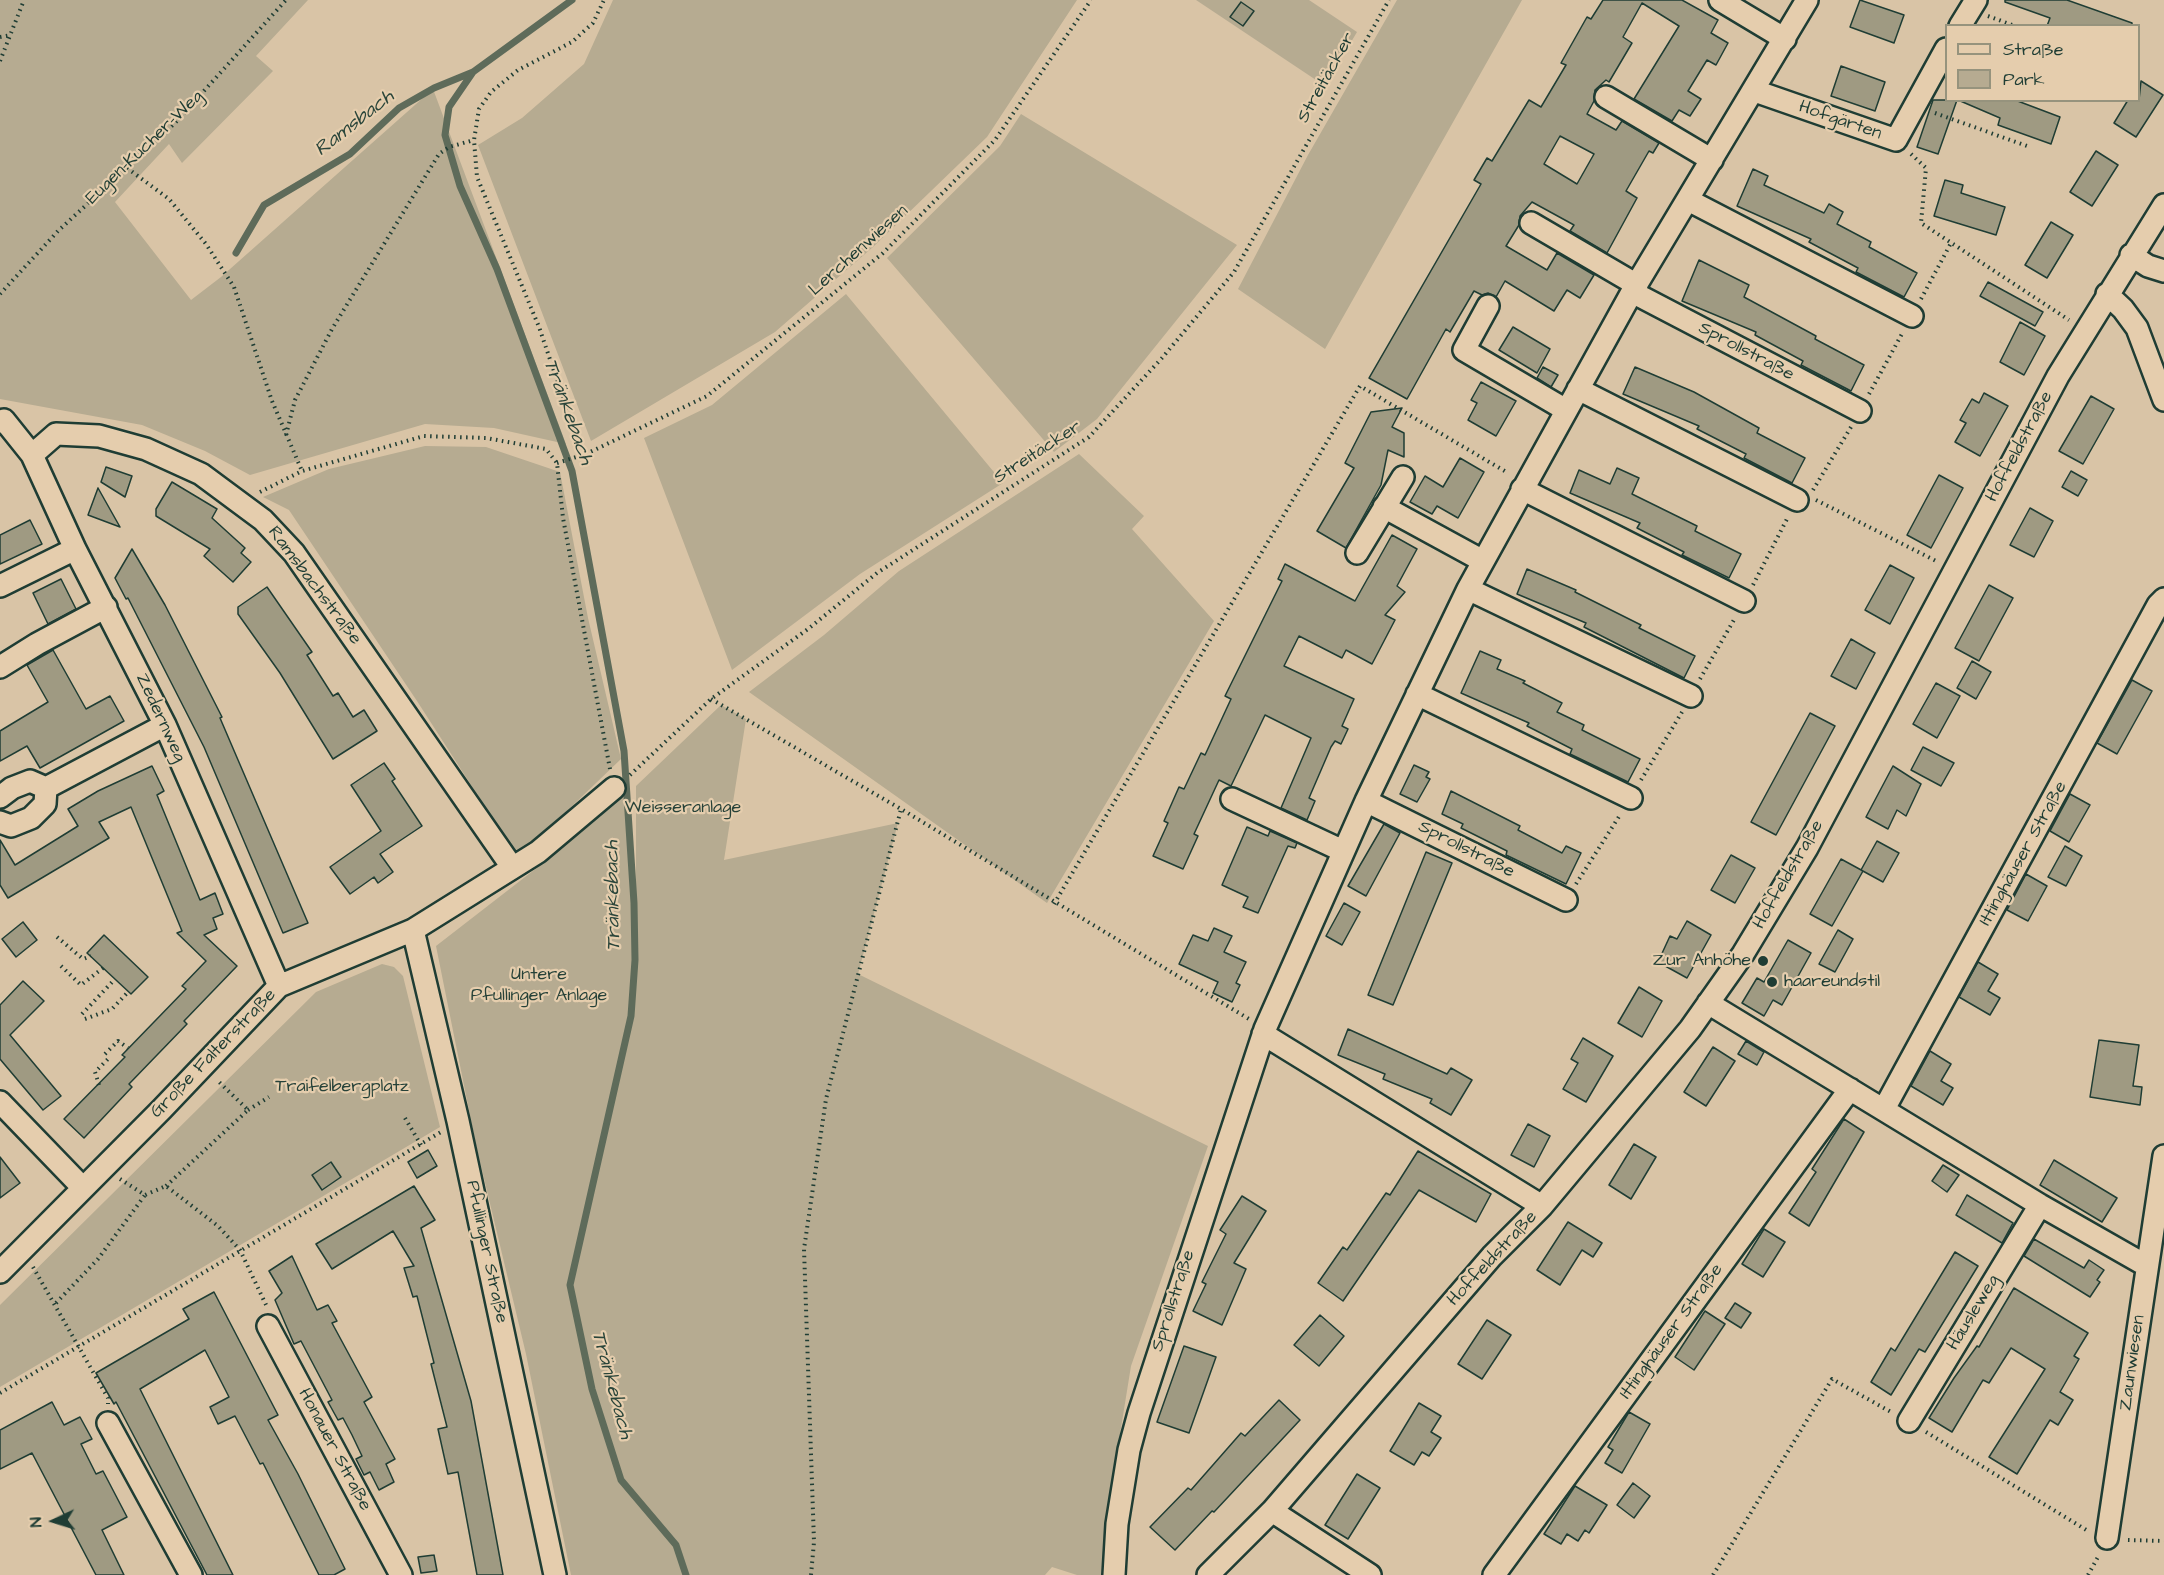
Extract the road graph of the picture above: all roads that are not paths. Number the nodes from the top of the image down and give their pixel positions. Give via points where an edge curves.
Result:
1 (1720, 0) edge
2 (1808, 0) edge
3 (1976, 0) edge
4 (1961, 24) edge
5 (1785, 39) junction
6 (1945, 52) edge
7 (1755, 91) junction
8 (1606, 97) dead end
9 (1712, 160) junction
10 (1688, 200) junction
11 (2164, 205) edge
12 (1531, 222) dead end
13 (2132, 255) junction
14 (2164, 271) edge
15 (1635, 288) junction
16 (2107, 294) junction
17 (1488, 306) dead end
18 (1912, 316) dead end
19 (1578, 389) junction
20 (2164, 400) edge
21 (1566, 410) junction
22 (1860, 411) dead end
23 (2, 421) edge
24 (32, 455) junction
25 (1403, 477) dead end
26 (1522, 489) junction
27 (1803, 498) road end
28 (1384, 507) junction
29 (75, 549) junction
30 (1357, 553) dead end
31 (1483, 561) junction
32 (0, 586) edge
33 (1468, 590) junction
34 (2164, 599) edge
35 (1744, 601) dead end
36 (106, 607) junction
37 (0, 667) edge
38 (1417, 694) junction
39 (1691, 696) dead end
40 (165, 725) junction
41 (46, 788) junction
42 (614, 788) road end
43 (0, 797) edge
44 (1631, 798) road end
45 (1232, 799) dead end
46 (1366, 801) junction
47 (0, 822) edge
48 (1343, 851) junction
49 (512, 867) junction
50 (1566, 900) road end
51 (413, 930) junction
52 (279, 986) junction
53 (1708, 1003) junction
54 (1264, 1032) junction
55 (1850, 1089) junction
56 (0, 1102) edge
57 (1884, 1109) junction
58 (2164, 1156) edge
59 (82, 1187) junction
60 (2162, 1189) edge
61 (2040, 1205) junction
62 (1542, 1206) junction
63 (2147, 1266) junction
64 (0, 1272) edge
65 (268, 1326) road end
66 (1909, 1421) road end
67 (108, 1423) dead end
68 (1272, 1511) junction
69 (2107, 1538) road end
70 (191, 1575) edge
71 (401, 1575) edge
72 (555, 1575) edge
73 (1114, 1575) edge
74 (1208, 1575) edge
75 (1370, 1575) edge
76 (1494, 1575) edge

1 - 5 street
2 - 5 street, Sprollstraße
3 - 4 street
5 - 7 street, Sprollstraße
6 - 7 street, Hofgärten via 1896,140
7 - 9 street, Sprollstraße
8 - 9 street
9 - 10 street, Sprollstraße
10 - 15 street, Sprollstraße
10 - 18 street
11 - 13 street, Hoffeldstraße
12 - 15 street
13 - 14 street
13 - 16 street, Hoffeldstraße
15 - 19 street, Sprollstraße
15 - 22 street, Sprollstraße
16 - 20 street via 2137,328
16 - 53 street, Hoffeldstraße via 1807,848 1743,954
17 - 21 street via 1464,350
19 - 21 street, Sprollstraße
19 - 27 street
21 - 26 street, Sprollstraße
23 - 24 street
24 - 29 street, Zedernweg
24 - 49 street, Ramsbachstraße via 56,434 99,436 146,449 201,474 240,500 294,554
25 - 28 street
26 - 31 street, Sprollstraße
26 - 35 street
28 - 30 street
28 - 31 street
29 - 32 street
29 - 36 street, Zedernweg
31 - 33 street, Sprollstraße
33 - 38 street, Sprollstraße
33 - 39 street
34 - 57 street, Ittinghäuser Straße
36 - 37 street
36 - 40 street, Zedernweg
38 - 44 street
38 - 46 street, Sprollstraße
40 - 41 street
40 - 52 street, Zedernweg
41 - 43 street via 30,781
41 - 47 street via 45,804 32,818 11,826
42 - 49 street, Große Falterstraße via 538,852
45 - 48 street
46 - 48 street, Sprollstraße
46 - 50 street, Sprollstraße
48 - 54 street, Sprollstraße
49 - 51 street, Große Falterstraße
51 - 52 street, Große Falterstraße
51 - 72 street, Pfullinger Straße
52 - 59 street, Große Falterstraße
53 - 55 street
53 - 62 street, Hoffeldstraße
54 - 62 street
54 - 73 street, Sprollstraße via 1139,1413 1129,1450
55 - 57 street
55 - 76 street, Ittinghäuser Straße
56 - 59 street
57 - 61 street
58 - 60 street, Zaunwiesen
59 - 64 street, Große Falterstraße
60 - 63 street, Zaunwiesen
61 - 63 street
61 - 66 street, Häusleweg
62 - 68 street, Hoffeldstraße via 1492,1256
63 - 69 street, Zaunwiesen
65 - 71 street, Honauer Straße
67 - 70 street
68 - 74 street, Hoffeldstraße
68 - 75 street

